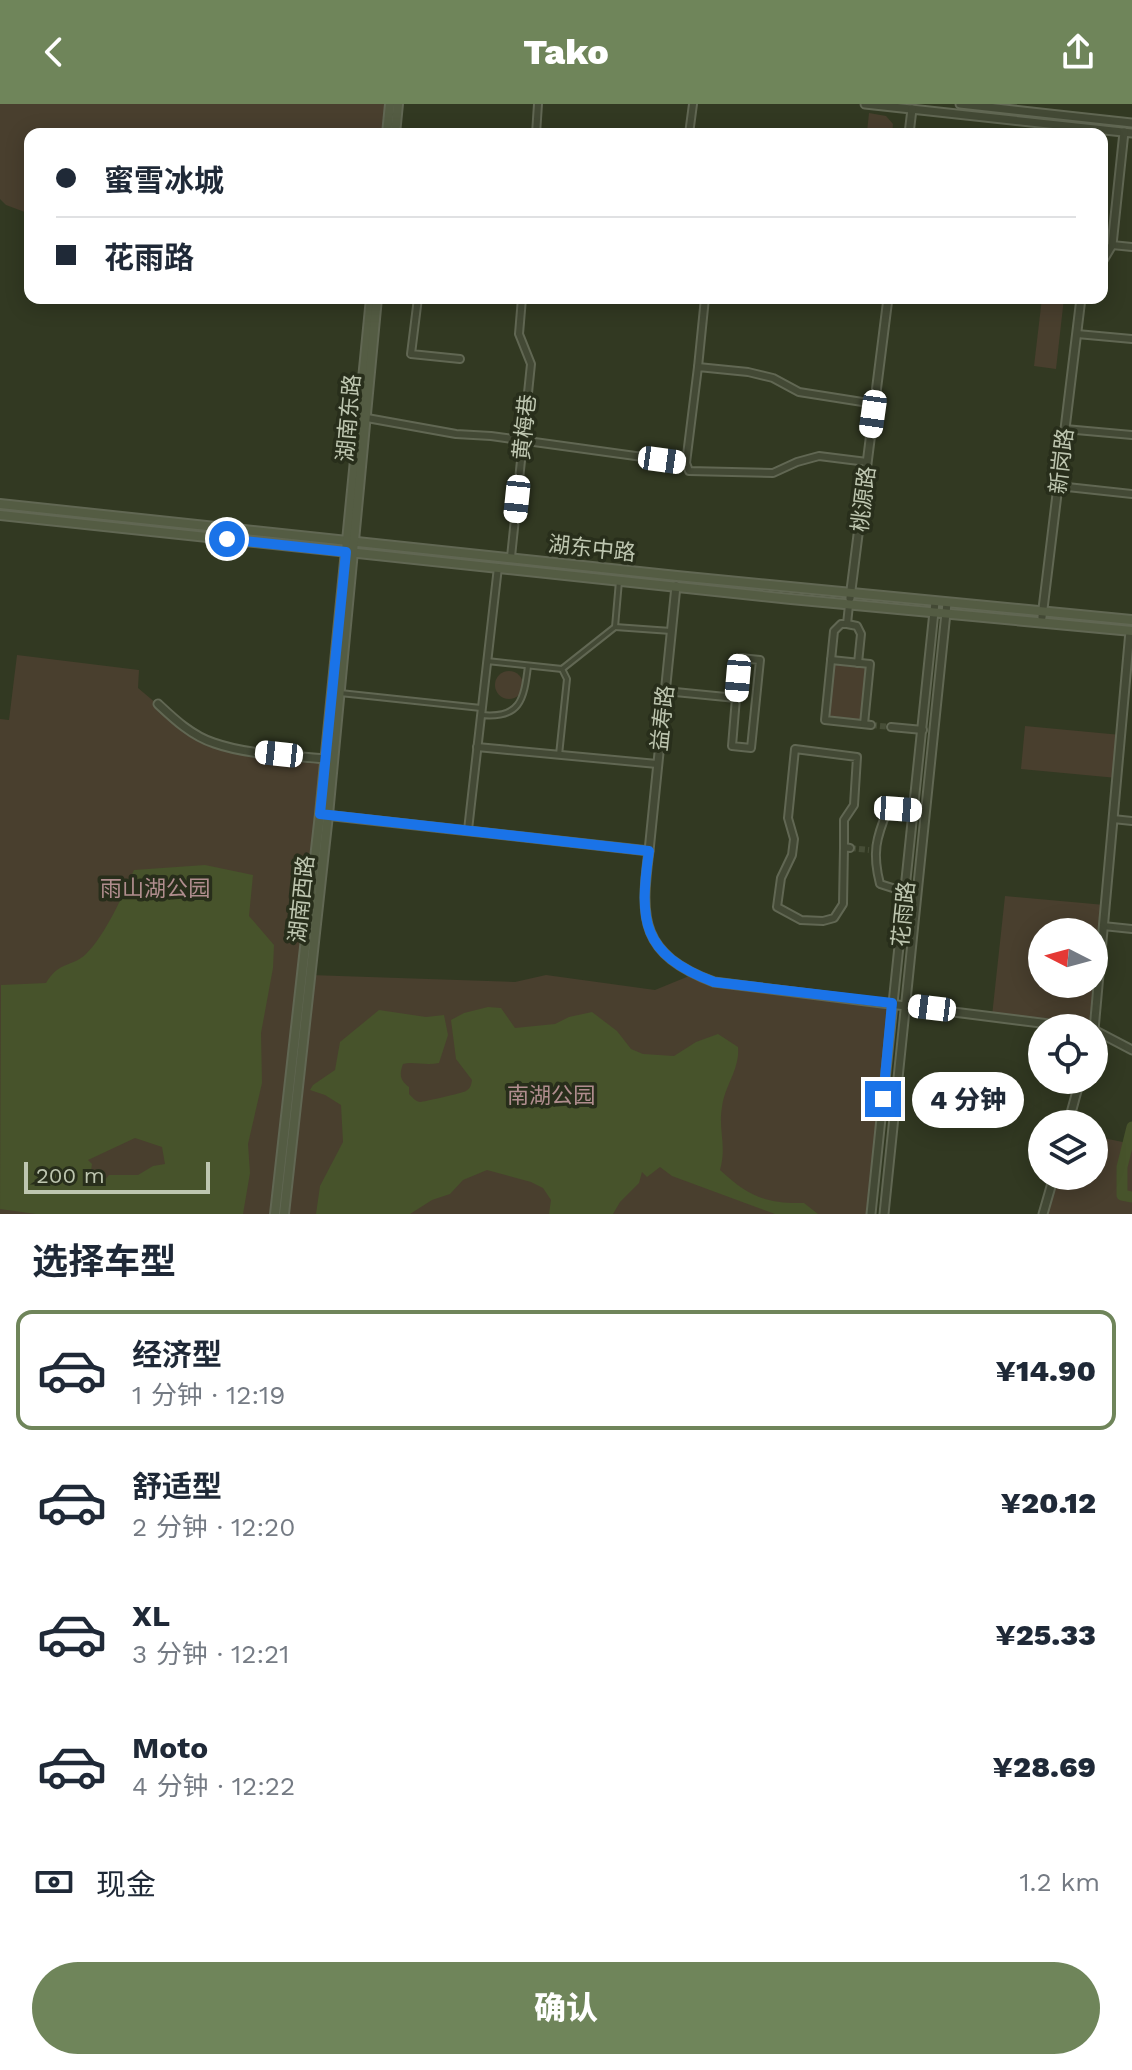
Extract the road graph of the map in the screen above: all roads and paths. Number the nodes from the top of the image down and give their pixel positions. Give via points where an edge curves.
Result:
1 (390, 104) edge
2 (398, 104) edge
3 (538, 104) edge
4 (693, 104) edge
5 (865, 104) edge
6 (960, 104) edge
7 (912, 109) junction
8 (1132, 123) edge
9 (388, 128) edge
10 (396, 128) edge
11 (536, 128) edge
12 (690, 128) edge
13 (910, 128) edge
14 (1090, 128) edge
15 (1108, 130) edge
16 (1128, 132) edge
17 (1112, 245) junction
18 (1132, 247) edge
19 (1108, 252) edge
20 (371, 304) edge
21 (376, 304) edge
22 (416, 304) edge
23 (522, 304) edge
24 (704, 304) edge
25 (887, 304) edge
26 (1080, 304) edge
27 (1077, 334) junction
28 (1132, 339) edge
29 (460, 359) dead end
30 (698, 367) junction
31 (875, 404) junction
32 (367, 418) junction
33 (1065, 429) junction
34 (1132, 435) edge
35 (522, 441) junction
36 (867, 462) junction
37 (686, 463) junction
38 (1058, 486) junction
39 (1132, 494) edge
40 (0, 504) edge
41 (0, 515) edge
42 (351, 540) junction
43 (350, 552) junction
44 (511, 557) junction
45 (498, 567) junction
46 (619, 580) junction
47 (676, 586) junction
48 (851, 593) junction
49 (935, 602) junction
50 (947, 603) junction
51 (849, 605) junction
52 (1043, 612) junction
53 (934, 614) junction
54 (946, 615) junction
55 (1132, 620) edge
56 (1041, 623) junction
57 (847, 624) junction
58 (615, 627) junction
59 (671, 631) junction
60 (1131, 631) edge
61 (831, 660) junction
62 (487, 661) junction
63 (858, 663) junction
64 (528, 666) junction
65 (562, 669) junction
66 (665, 691) junction
67 (340, 693) junction
68 (736, 698) junction
69 (158, 704) dead end
70 (481, 711) junction
71 (891, 727) tunnel mouth
72 (923, 730) junction
73 (477, 747) junction
74 (559, 755) junction
75 (325, 759) junction
76 (657, 764) junction
77 (914, 810) junction
78 (324, 814) junction
79 (1113, 819) junction
80 (1132, 821) edge
81 (468, 830) junction
82 (847, 847) joint
83 (649, 851) junction
84 (905, 892) junction
85 (1104, 918) edge
86 (1108, 927) edge
87 (1132, 929) edge
88 (892, 1003) junction
89 (905, 1005) junction
90 (1028, 1021) edge
91 (1108, 1037) edge
92 (1132, 1050) edge
93 (1050, 1190) edge
94 (275, 1214) edge
95 (284, 1214) edge
96 (871, 1214) edge
97 (884, 1214) edge
98 (1043, 1214) edge

1 - 9 main road
2 - 10 main road
3 - 11 street
4 - 12 street
5 - 7 street
6 - 8 street
7 - 13 street
7 - 14 street
15 - 16 street
16 - 17 street
17 - 18 street
17 - 19 street
20 - 42 main road
21 - 32 main road, 湖南东路
22 - 29 street via 411,354
23 - 35 street, 黄梅巷 via 519,334 531,364
24 - 30 street
25 - 31 street, 桃源路
26 - 27 street, 新岗路
27 - 28 street
27 - 33 street, 新岗路
30 - 31 street via 748,372 799,392
30 - 37 street
31 - 36 street, 桃源路
32 - 35 street
32 - 42 main road, 湖南东路
33 - 34 street
33 - 38 street, 新岗路
35 - 37 street
35 - 44 street, 黄梅巷
36 - 37 street via 819,456 773,473 689,471
36 - 48 street, 桃源路
38 - 39 street
38 - 52 street, 新岗路
40 - 42 main road, 湖东中路
41 - 43 main road, 湖东中路
42 - 43 main road
42 - 44 main road, 湖东中路
43 - 45 main road, 湖东中路
43 - 67 main road, 湖南西路
43 - 75 main road, 湖南西路
44 - 48 main road, 湖东中路
45 - 46 main road, 湖东中路
45 - 62 street
46 - 47 main road, 湖东中路
46 - 58 street
47 - 51 main road, 湖东中路
47 - 59 street, 益寿路
48 - 49 main road, 湖东中路
48 - 51 street, 桃源路
49 - 50 main road, 湖东中路
49 - 53 street, 花雨路
50 - 52 main road, 湖东中路
50 - 54 street
51 - 53 main road, 湖东中路
51 - 57 street
52 - 55 main road, 湖东中路
52 - 56 street, 新岗路
53 - 54 main road, 湖东中路
53 - 72 street, 花雨路
54 - 56 main road, 湖东中路
54 - 89 street
56 - 60 main road, 湖东中路
57 - 61 street via 834,631
57 - 63 street via 857,626 861,634
58 - 59 street
58 - 65 street
59 - 66 street, 益寿路
60 - 79 street
61 - 63 street
61 - 63 street via 825,720 868,725 870,664
62 - 64 street
62 - 70 street
64 - 65 street
64 - 70 street via 518,707 507,713
65 - 74 street via 567,679
66 - 68 street
66 - 76 street, 益寿路
67 - 70 street
67 - 78 main road, 湖南西路
68 - 68 street via 732,746 751,748 760,660 740,658
69 - 75 street via 214,743
70 - 73 street
71 - 72 street
72 - 77 street, 花雨路
73 - 74 street
73 - 81 street
74 - 76 street
75 - 78 main road, 湖南西路
76 - 83 street, 益寿路
77 - 84 street, 花雨路
77 - 84 street via 888,809 872,850 880,884
78 - 81 street
78 - 94 main road, 湖南西路
78 - 95 main road, 湖南西路
79 - 80 street
79 - 85 street
81 - 83 street
82 - 82 street via 844,820 854,805 857,757 795,749 788,818 794,839 777,907 801,920 834,918 843,904
83 - 88 street, 益寿路 via 643,902 649,931 664,953 687,970 714,982
84 - 88 street, 花雨路
86 - 87 street
88 - 89 street, 益寿路
88 - 96 street, 花雨路
89 - 90 street, 益寿路
89 - 97 street
91 - 92 street
93 - 98 street

